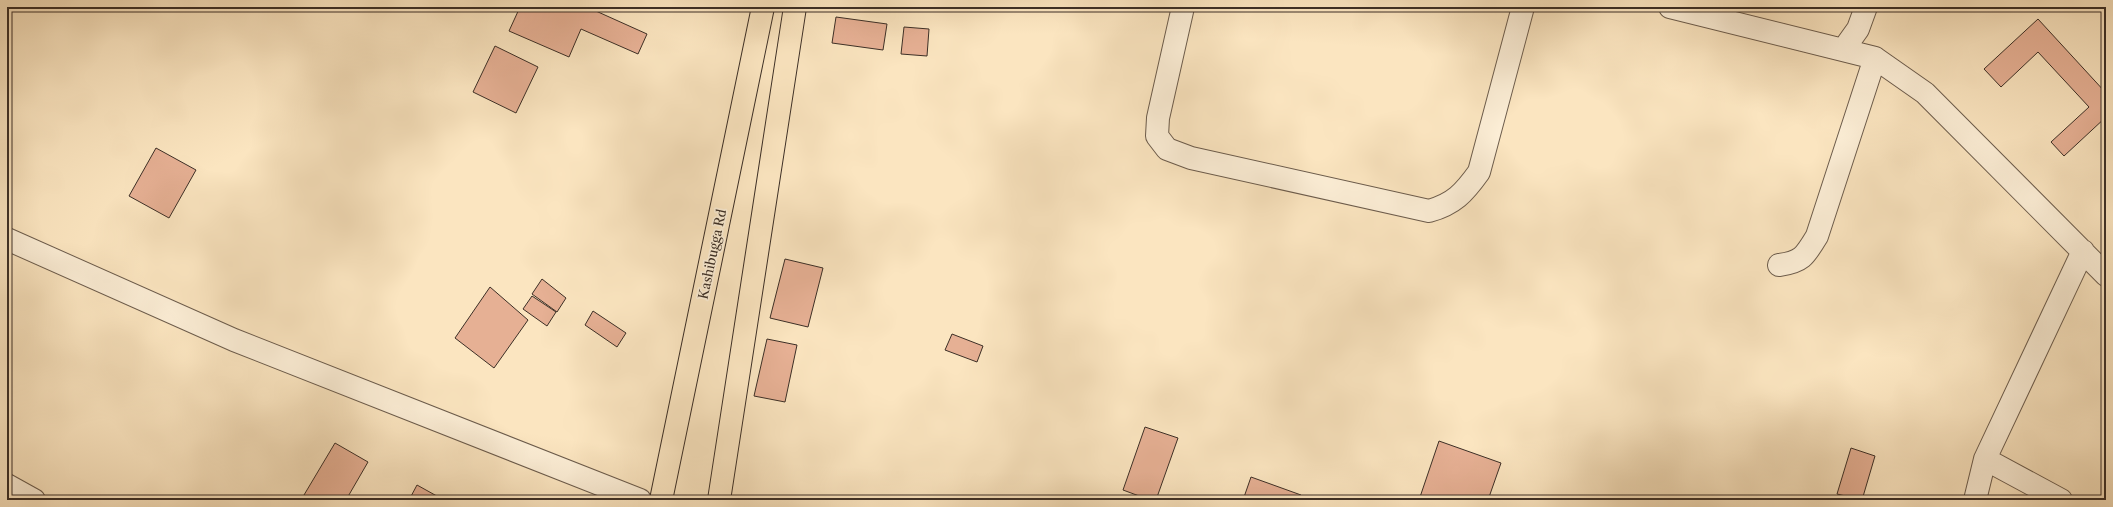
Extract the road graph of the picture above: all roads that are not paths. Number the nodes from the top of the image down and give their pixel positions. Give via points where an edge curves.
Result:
1 (763, 7) edge
2 (795, 7) edge
3 (1183, 7) edge
4 (1523, 7) edge
5 (1670, 7) edge
6 (1866, 7) edge
7 (1843, 50) junction
8 (1875, 58) junction
9 (7, 239) edge
10 (2083, 251) junction
11 (1779, 265) dead end
12 (2106, 275) edge
13 (1985, 460) junction
14 (7, 485) edge
15 (34, 500) edge
16 (640, 500) edge
17 (661, 500) edge
18 (719, 500) edge
19 (1975, 500) edge
20 (2061, 500) edge

1 - 17 main road, Kashibugga Rd
2 - 18 main road
3 - 4 street via 1158,118 1157,136 1167,149 1191,158 1429,211 1446,206 1465,191 1479,172
5 - 7 street
6 - 7 street via 1858,29
7 - 8 street
8 - 10 street via 1925,93
8 - 11 street via 1817,236 1808,252 1795,263
9 - 16 street via 234,340
10 - 12 street
10 - 13 street
13 - 19 street
13 - 20 street
14 - 15 street

